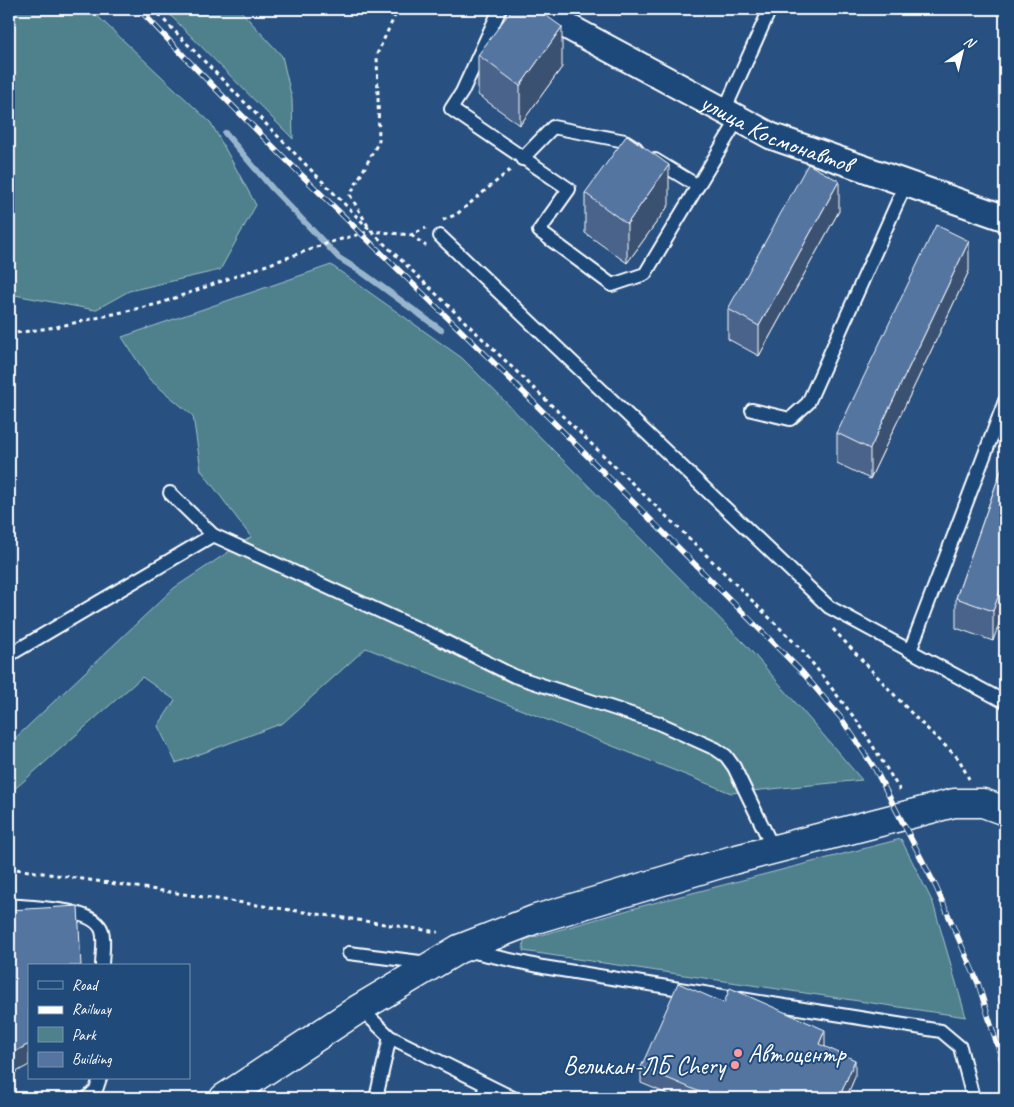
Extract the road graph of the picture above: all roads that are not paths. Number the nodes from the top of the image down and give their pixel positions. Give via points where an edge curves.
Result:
1 (500, 9) edge
2 (534, 9) edge
3 (770, 9) edge
4 (731, 115) junction
5 (522, 159) junction
6 (906, 183) junction
7 (698, 186) junction
8 (1005, 218) edge
9 (440, 236) dead end
10 (1005, 401) edge
11 (752, 410) dead end
12 (170, 492) dead end
13 (213, 534) junction
14 (910, 651) junction
15 (9, 656) edge
16 (1005, 702) edge
17 (1005, 811) edge
18 (774, 850) junction
19 (9, 906) edge
20 (451, 939) junction
21 (349, 953) dead end
22 (102, 964) edge
23 (434, 964) junction
24 (360, 1008) junction
25 (390, 1037) junction
26 (99, 1080) edge
27 (486, 1085) junction
28 (87, 1098) edge
29 (224, 1098) edge
30 (376, 1098) edge
31 (482, 1098) edge
32 (513, 1098) edge
33 (973, 1098) edge

1 - 5 lane via 451,109
2 - 4 street, улица Космонавтов
3 - 4 lane
4 - 6 street, улица Космонавтов via 771,136
4 - 7 lane
5 - 7 lane via 553,127 624,141
5 - 7 lane via 569,189 539,231 612,285 645,274
6 - 8 street, улица Космонавтов
6 - 11 lane via 808,403 790,419
9 - 14 lane via 829,607
10 - 14 lane
12 - 13 lane
13 - 15 lane
13 - 18 lane via 514,676 656,722 716,750 726,756 734,767
14 - 16 lane
17 - 18 street via 983,803 954,802
18 - 20 street via 536,919
19 - 22 lane via 82,914 94,920 102,930
20 - 23 street
20 - 33 lane via 543,967 941,1031 960,1047
21 - 23 lane
23 - 24 street
24 - 25 lane
24 - 29 street
25 - 27 lane
25 - 30 lane
26 - 28 lane via 96,1090
27 - 31 lane
27 - 32 lane

